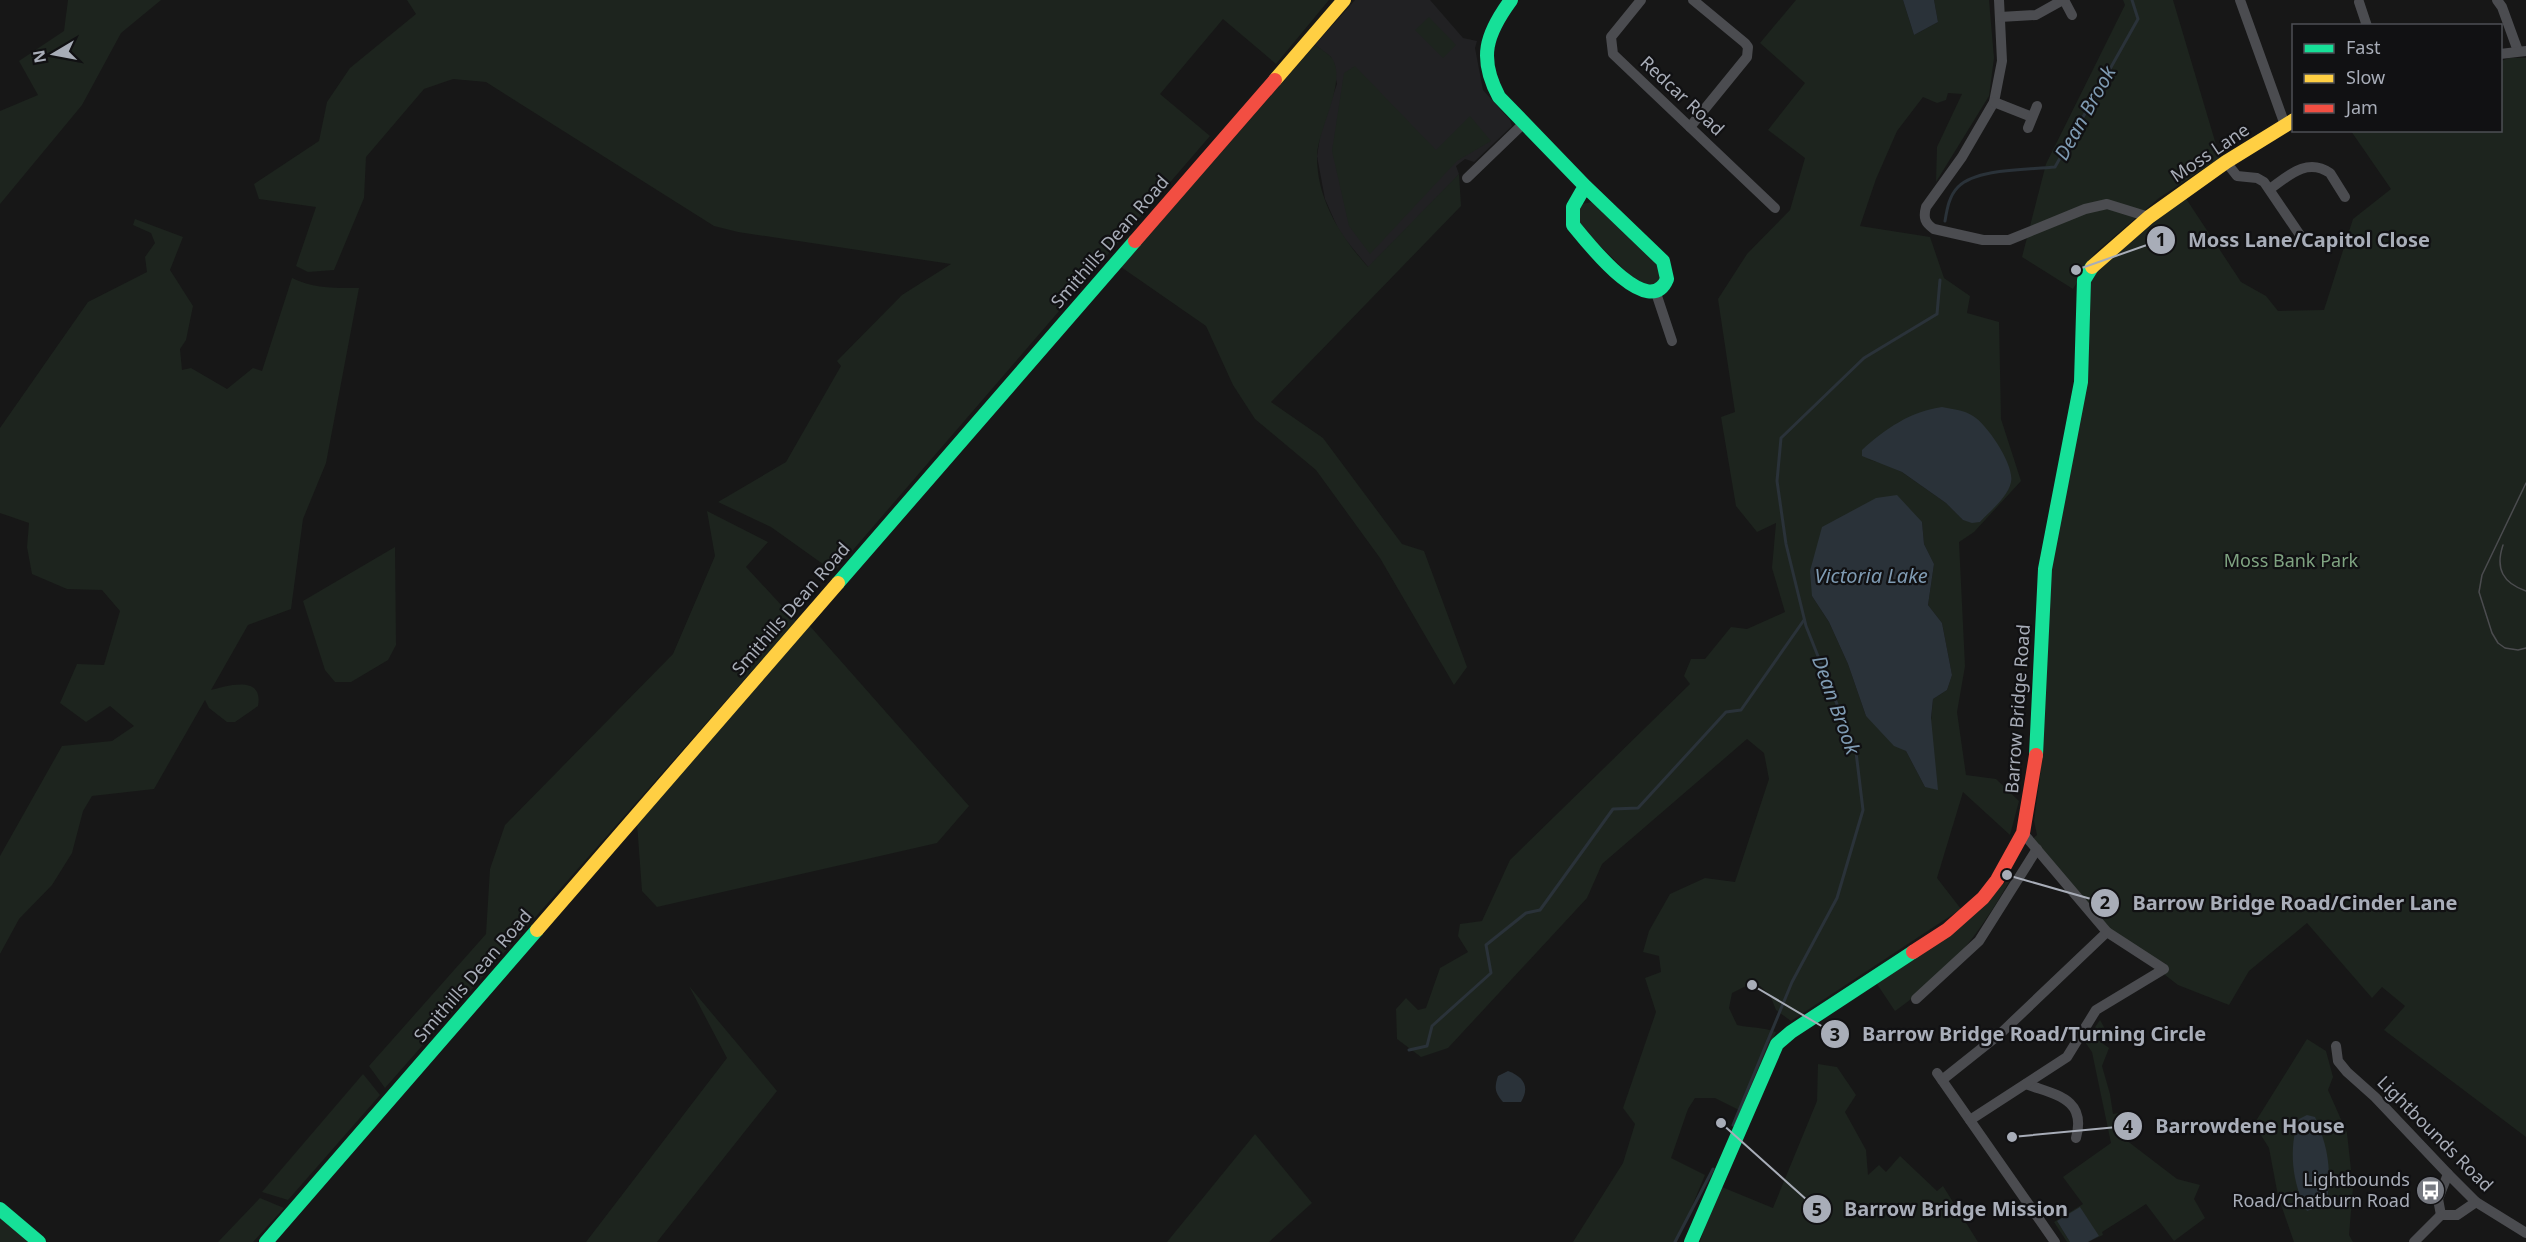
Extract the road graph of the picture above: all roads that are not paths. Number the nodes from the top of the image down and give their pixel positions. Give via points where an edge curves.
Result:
1 (1344, 0) edge
2 (1511, 0) edge
3 (1641, 0) edge
4 (1692, 0) edge
5 (1999, 0) edge
6 (2063, 0) edge
7 (2240, 0) edge
8 (2497, 0) edge
9 (2359, 2) dead end
10 (2072, 15) dead end
11 (2000, 17) junction
12 (2366, 24) edge
13 (2522, 51) edge
14 (2502, 54) edge
15 (1994, 102) junction
16 (2037, 106) dead end
17 (2032, 117) junction
18 (2289, 122) edge
19 (1524, 123) junction
20 (1690, 127) junction
21 (2028, 128) dead end
22 (2226, 162) junction
23 (1467, 178) dead end
24 (1585, 186) junction
25 (2270, 189) junction
26 (2345, 198) dead end
27 (1775, 208) dead end
28 (2149, 217) junction
29 (2300, 235) dead end
30 (1656, 293) junction
31 (1672, 341) dead end
32 (2023, 833) junction
33 (2037, 849) junction
34 (2107, 932) junction
35 (1916, 999) dead end
36 (2336, 1046) dead end
37 (2026, 1084) junction
38 (1970, 1120) junction
39 (2076, 1138) dead end
40 (2448, 1174) junction
41 (2476, 1202) junction
42 (0, 1209) edge
43 (2441, 1215) junction
44 (2526, 1233) edge
45 (39, 1242) edge
46 (266, 1242) edge
47 (1691, 1242) edge
48 (2055, 1242) edge
49 (2414, 1242) edge

1 - 46 street, Smithills Dean Road
2 - 19 street via 1490,31 1486,66 1499,97
3 - 20 street, Redcar Road via 1611,37 1613,54
4 - 20 street via 1745,43 1749,51
5 - 11 street
6 - 10 street
6 - 11 street via 2036,15
7 - 18 street
8 - 13 street
9 - 12 street
11 - 15 street via 2002,62
13 - 14 street
15 - 17 street
15 - 28 street via 1962,157 1926,207 1927,224 1983,240 2009,240 2107,204
16 - 17 street
17 - 21 street
18 - 22 street, Moss Lane
19 - 23 street
19 - 24 street
20 - 27 street, Redcar Road
22 - 25 street via 2237,176 2257,178
22 - 28 street, Moss Lane
24 - 30 street via 1663,261 1667,279
24 - 30 street via 1573,207 1573,225 1634,287
25 - 26 street via 2309,166 2330,173
25 - 29 street
28 - 32 street, Barrow Bridge Road via 2088,270 2084,280 2081,382 2045,569 2036,758
30 - 31 street
32 - 33 street
32 - 47 street, Barrow Bridge Road via 1996,880 1967,914 1777,1044
33 - 34 street
33 - 35 street via 1979,941
34 - 37 street via 2164,969 2096,1010 2067,1058
34 - 38 street via 2001,1033 1940,1076
36 - 40 street, Lightbounds Road via 2338,1061 2347,1072
37 - 38 street
37 - 39 street via 2070,1102 2079,1117
38 - 48 street
40 - 41 street, Lightbounds Road
40 - 43 street via 2438,1199
41 - 43 street via 2457,1215
41 - 44 street, Lightbounds Road
42 - 45 street
43 - 49 street

